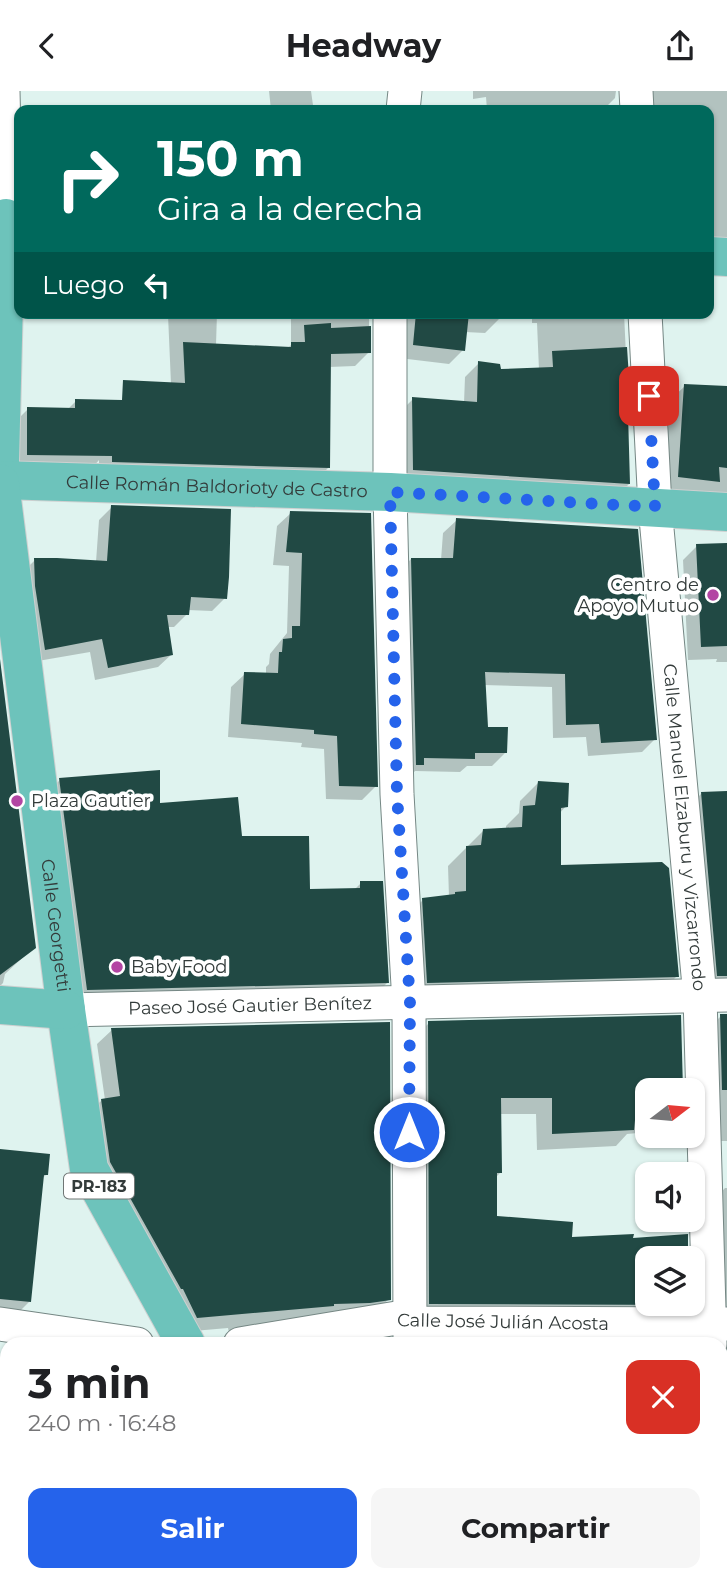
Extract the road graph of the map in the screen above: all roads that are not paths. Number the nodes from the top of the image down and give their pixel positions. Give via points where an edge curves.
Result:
1 (3, 91) edge
2 (8, 218) edge
3 (390, 319) edge
4 (645, 319) edge
5 (0, 461) edge
6 (0, 481) edge
7 (390, 492) junction
8 (655, 507) junction
9 (727, 512) edge
10 (713, 996) edge
11 (410, 1003) junction
12 (0, 1005) edge
13 (66, 1010) junction
14 (0, 1324) edge
15 (715, 1330) edge
16 (410, 1333) edge
17 (89, 1337) edge
18 (182, 1337) edge
19 (282, 1337) edge

1 - 2 street
2 - 5 main road
3 - 7 street
4 - 8 street, Calle Manuel Elzaburu y Vizcarrondo
6 - 7 main road, Calle Román Baldorioty de Castro
6 - 13 main road, Calle Georgetti / PR-183
7 - 8 main road, Calle Román Baldorioty de Castro
7 - 11 street via 397,794
8 - 9 main road, Calle Román Baldorioty de Castro
8 - 10 street, Calle Manuel Elzaburu y Vizcarrondo
10 - 11 street, Paseo José Gautier Benítez
10 - 15 street, Calle Manuel Elzaburu y Vizcarrondo
11 - 13 street, Paseo José Gautier Benítez
11 - 16 street
12 - 13 main road
13 - 18 main road, Calle Georgetti / PR-183 via 89,1169
14 - 17 street
15 - 16 street, Calle José Julián Acosta
16 - 19 street, Calle José Julián Acosta via 403,1317

